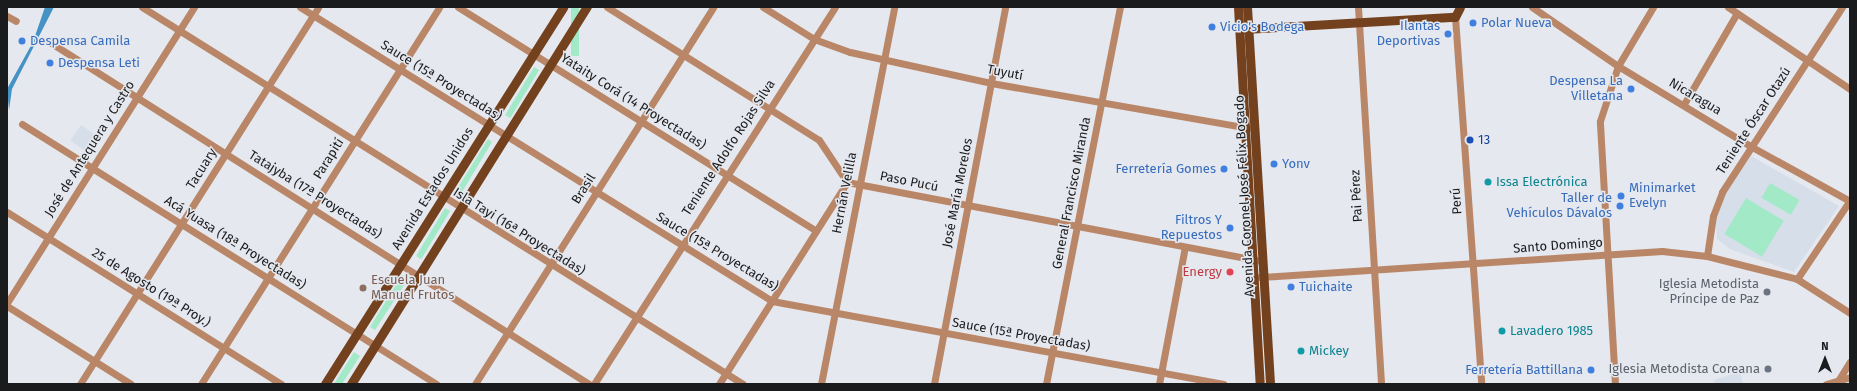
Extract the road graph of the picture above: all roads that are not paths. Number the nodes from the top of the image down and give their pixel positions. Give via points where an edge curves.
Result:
1 (142, 7) edge
2 (194, 7) edge
3 (300, 7) edge
4 (318, 7) edge
5 (439, 7) edge
6 (458, 7) edge
7 (563, 7) edge
8 (587, 7) edge
9 (607, 7) edge
10 (713, 7) edge
11 (763, 7) edge
12 (835, 7) edge
13 (894, 7) edge
14 (1006, 7) edge
15 (1120, 7) edge
16 (1238, 7) edge
17 (1248, 7) edge
18 (1358, 7) edge
19 (1460, 7) edge
20 (1532, 7) edge
21 (1653, 7) edge
22 (1728, 7) edge
23 (1842, 7) edge
24 (1737, 13) junction
25 (313, 15) junction
26 (7, 16) edge
27 (1455, 17) junction
28 (16, 21) dead end
29 (1359, 24) junction
30 (1240, 29) junction
31 (1250, 29) junction
32 (179, 31) junction
33 (814, 39) junction
34 (48, 41) dead end
35 (533, 54) junction
36 (683, 54) junction
37 (884, 59) junction
38 (1807, 60) junction
39 (551, 65) junction
40 (1618, 66) junction
41 (400, 69) junction
42 (991, 83) junction
43 (267, 87) junction
44 (1850, 89) edge
45 (137, 97) junction
46 (1103, 102) junction
47 (1684, 104) junction
48 (769, 108) junction
49 (641, 121) junction
50 (22, 124) dead end
51 (489, 125) junction
52 (1244, 127) junction
53 (1254, 129) junction
54 (506, 136) junction
55 (354, 142) junction
56 (1752, 147) junction
57 (226, 154) junction
58 (93, 167) junction
59 (726, 174) junction
60 (847, 182) junction
61 (858, 185) junction
62 (596, 192) junction
63 (442, 198) junction
64 (1850, 200) edge
65 (968, 206) junction
66 (312, 208) junction
67 (460, 209) junction
68 (7, 212) edge
69 (181, 224) junction
70 (1078, 228) junction
71 (816, 231) junction
72 (48, 238) junction
73 (681, 245) junction
74 (1185, 247) junction
75 (1607, 255) junction
76 (1707, 256) junction
77 (1257, 260) junction
78 (402, 263) junction
79 (1473, 263) junction
80 (550, 265) junction
81 (1374, 270) junction
82 (420, 275) junction
83 (1258, 277) junction
84 (268, 278) junction
85 (1797, 279) junction
86 (137, 294) junction
87 (772, 301) junction
88 (7, 305) edge
89 (834, 312) junction
90 (1850, 313) edge
91 (635, 319) junction
92 (508, 331) junction
93 (944, 332) junction
94 (357, 334) junction
95 (375, 346) junction
96 (224, 348) junction
97 (1052, 352) junction
98 (95, 361) junction
99 (1850, 362) edge
100 (1161, 373) junction
101 (726, 374) junction
102 (1850, 377) edge
103 (1837, 382) edge
104 (80, 384) edge
105 (131, 384) edge
106 (201, 384) edge
107 (282, 384) edge
108 (325, 384) edge
109 (351, 384) edge
110 (436, 384) edge
111 (475, 384) edge
112 (589, 384) edge
113 (594, 384) edge
114 (719, 384) edge
115 (743, 384) edge
116 (821, 384) edge
117 (934, 384) edge
118 (1046, 384) edge
119 (1159, 384) edge
120 (1223, 384) edge
121 (1260, 384) edge
122 (1270, 384) edge
123 (1381, 384) edge
124 (1481, 384) edge
125 (1614, 384) edge
126 (1826, 384) edge

1 - 32 street, Isla Tayi (16ª Proyectadas)
2 - 32 street, José de Antequera y Castro
3 - 25 street, Sauce (15ª Proyectadas)
4 - 25 street, Tacuary
5 - 41 street, Parapití
6 - 35 street, Yataity Corá (14 Proyectadas)
7 - 35 main road, Avenida Estados Unidos
8 - 39 main road
9 - 36 street
10 - 36 street, Brasil
11 - 33 street, Tuyutí
12 - 33 street, Teniente Adolfo Rojas Silva
13 - 37 street, Hernán Velilla
14 - 42 street, José María Morelos
15 - 46 street, General Francisco Miranda
16 - 30 main road, Avenida Coronel José Félix Bogado
17 - 31 main road, Avenida Coronel José Félix Bogado
18 - 29 street, Pai Pérez
19 - 27 main road
20 - 40 street, Nicaragua
21 - 40 street
22 - 24 street
23 - 38 street, Teniente Óscar Otazú
24 - 38 street
24 - 47 street
25 - 41 street, Sauce (15ª Proyectadas)
25 - 43 street, Tacuary
26 - 28 street
27 - 29 main road
27 - 79 street, Perú
29 - 31 main road
29 - 81 street, Pai Pérez
30 - 31 main road
30 - 52 main road, Avenida Coronel José Félix Bogado
31 - 53 main road, Avenida Coronel José Félix Bogado
32 - 43 street, Isla Tayi (16ª Proyectadas)
32 - 45 street, José de Antequera y Castro
33 - 37 street, Tuyutí
33 - 48 street, Teniente Adolfo Rojas Silva
34 - 45 street, Tatajyba (17ª Proyectadas)
35 - 39 street, Yataity Corá (14 Proyectadas)
35 - 51 main road, Avenida Estados Unidos
36 - 48 street
36 - 49 street, Brasil
37 - 42 street, Tuyutí
37 - 61 street, Hernán Velilla
38 - 44 street
38 - 56 street, Teniente Óscar Otazú
39 - 49 street, Yataity Corá (14 Proyectadas)
39 - 54 main road
40 - 47 street, Nicaragua
40 - 75 street via 1600,121
41 - 51 street, Sauce (15ª Proyectadas)
41 - 55 street, Parapití
42 - 46 street, Tuyutí
42 - 65 street, José María Morelos
43 - 55 street, Isla Tayi (16ª Proyectadas)
43 - 57 street, Tacuary
45 - 57 street, Tatajyba (17ª Proyectadas)
45 - 58 street, José de Antequera y Castro
46 - 52 street, Tuyutí
46 - 70 street, General Francisco Miranda
47 - 56 street, Nicaragua
48 - 59 street, Teniente Adolfo Rojas Silva
48 - 60 street via 819,140
49 - 59 street, Yataity Corá (14 Proyectadas)
49 - 62 street, Brasil
50 - 58 street, Acá Yuasa (18ª Proyectadas)
51 - 54 street, Sauce (15ª Proyectadas)
51 - 63 main road, Avenida Estados Unidos
52 - 53 street, Tuyutí
52 - 77 main road, Avenida Coronel José Félix Bogado
53 - 77 main road, Avenida Coronel José Félix Bogado
54 - 62 street, Sauce (15ª Proyectadas)
54 - 67 main road
55 - 63 street, Isla Tayi (16ª Proyectadas)
55 - 66 street, Parapití
56 - 64 street, Nicaragua
56 - 76 street, Teniente Óscar Otazú via 1716,205
57 - 66 street, Tatajyba (17ª Proyectadas)
57 - 69 street, Tacuary
58 - 69 street, Acá Yuasa (18ª Proyectadas)
58 - 72 street, José de Antequera y Castro
59 - 71 street, Yataity Corá (14 Proyectadas)
59 - 73 street, Teniente Adolfo Rojas Silva
60 - 61 street, Paso Pucú
60 - 71 street
61 - 65 street, Paso Pucú
61 - 89 street, Hernán Velilla
62 - 73 street, Sauce (15ª Proyectadas)
62 - 80 street, Brasil
63 - 67 street, Isla Tayi (16ª Proyectadas)
63 - 78 main road, Avenida Estados Unidos
64 - 85 street
65 - 70 street, Paso Pucú
65 - 93 street, José María Morelos
66 - 78 street, Tatajyba (17ª Proyectadas)
66 - 84 street, Parapití
67 - 80 street, Isla Tayi (16ª Proyectadas)
67 - 82 main road
68 - 72 street, 25 de Agosto (19ª Proy.)
69 - 84 street, Acá Yuasa (18ª Proyectadas)
69 - 86 street, Tacuary
70 - 74 street, Paso Pucú
70 - 97 street, General Francisco Miranda
71 - 87 street
72 - 86 street, 25 de Agosto (19ª Proy.)
72 - 88 street, José de Antequera y Castro
73 - 87 street, Sauce (15ª Proyectadas)
73 - 91 street, Teniente Adolfo Rojas Silva
74 - 77 street, Paso Pucú
74 - 100 street
75 - 76 street, Santo Domingo via 1662,251
75 - 79 street, Santo Domingo
75 - 125 street
76 - 85 street, Santo Domingo
77 - 83 main road, Avenida Coronel José Félix Bogado
78 - 82 street, Tatajyba (17ª Proyectadas)
78 - 94 main road, Avenida Estados Unidos
79 - 81 street, Santo Domingo
79 - 124 street, Perú
80 - 91 street, Isla Tayi (16ª Proyectadas)
80 - 92 street, Brasil
81 - 83 street, Santo Domingo
81 - 123 street, Pai Pérez
82 - 92 street, Tatajyba (17ª Proyectadas)
82 - 95 main road
83 - 121 main road, Avenida Coronel José Félix Bogado
83 - 122 main road, Avenida Coronel José Félix Bogado
84 - 94 street, Acá Yuasa (18ª Proyectadas)
84 - 96 street, Parapití
85 - 90 street, Santo Domingo
86 - 96 street, 25 de Agosto (19ª Proy.)
86 - 98 street, Tacuary
87 - 89 street, Sauce (15ª Proyectadas)
87 - 101 street
88 - 98 street
89 - 93 street, Sauce (15ª Proyectadas)
89 - 116 street, Hernán Velilla
91 - 101 street, Isla Tayi (16ª Proyectadas)
91 - 113 street, Teniente Adolfo Rojas Silva
92 - 111 street, Brasil
92 - 112 street, Tatajyba (17ª Proyectadas)
93 - 97 street, Sauce (15ª Proyectadas)
93 - 117 street, José María Morelos
94 - 95 street, Acá Yuasa (18ª Proyectadas)
94 - 108 main road, Avenida Estados Unidos
95 - 109 main road
95 - 110 street, Acá Yuasa (18ª Proyectadas)
96 - 106 street, Parapití
96 - 107 street, 25 de Agosto (19ª Proy.)
97 - 100 street, Sauce (15ª Proyectadas)
97 - 118 street, General Francisco Miranda
98 - 104 street, Tacuary
98 - 105 street
99 - 103 street
100 - 119 street
100 - 120 street, Sauce (15ª Proyectadas)
101 - 114 street
101 - 115 street, Isla Tayi (16ª Proyectadas)
102 - 103 street
103 - 126 street

